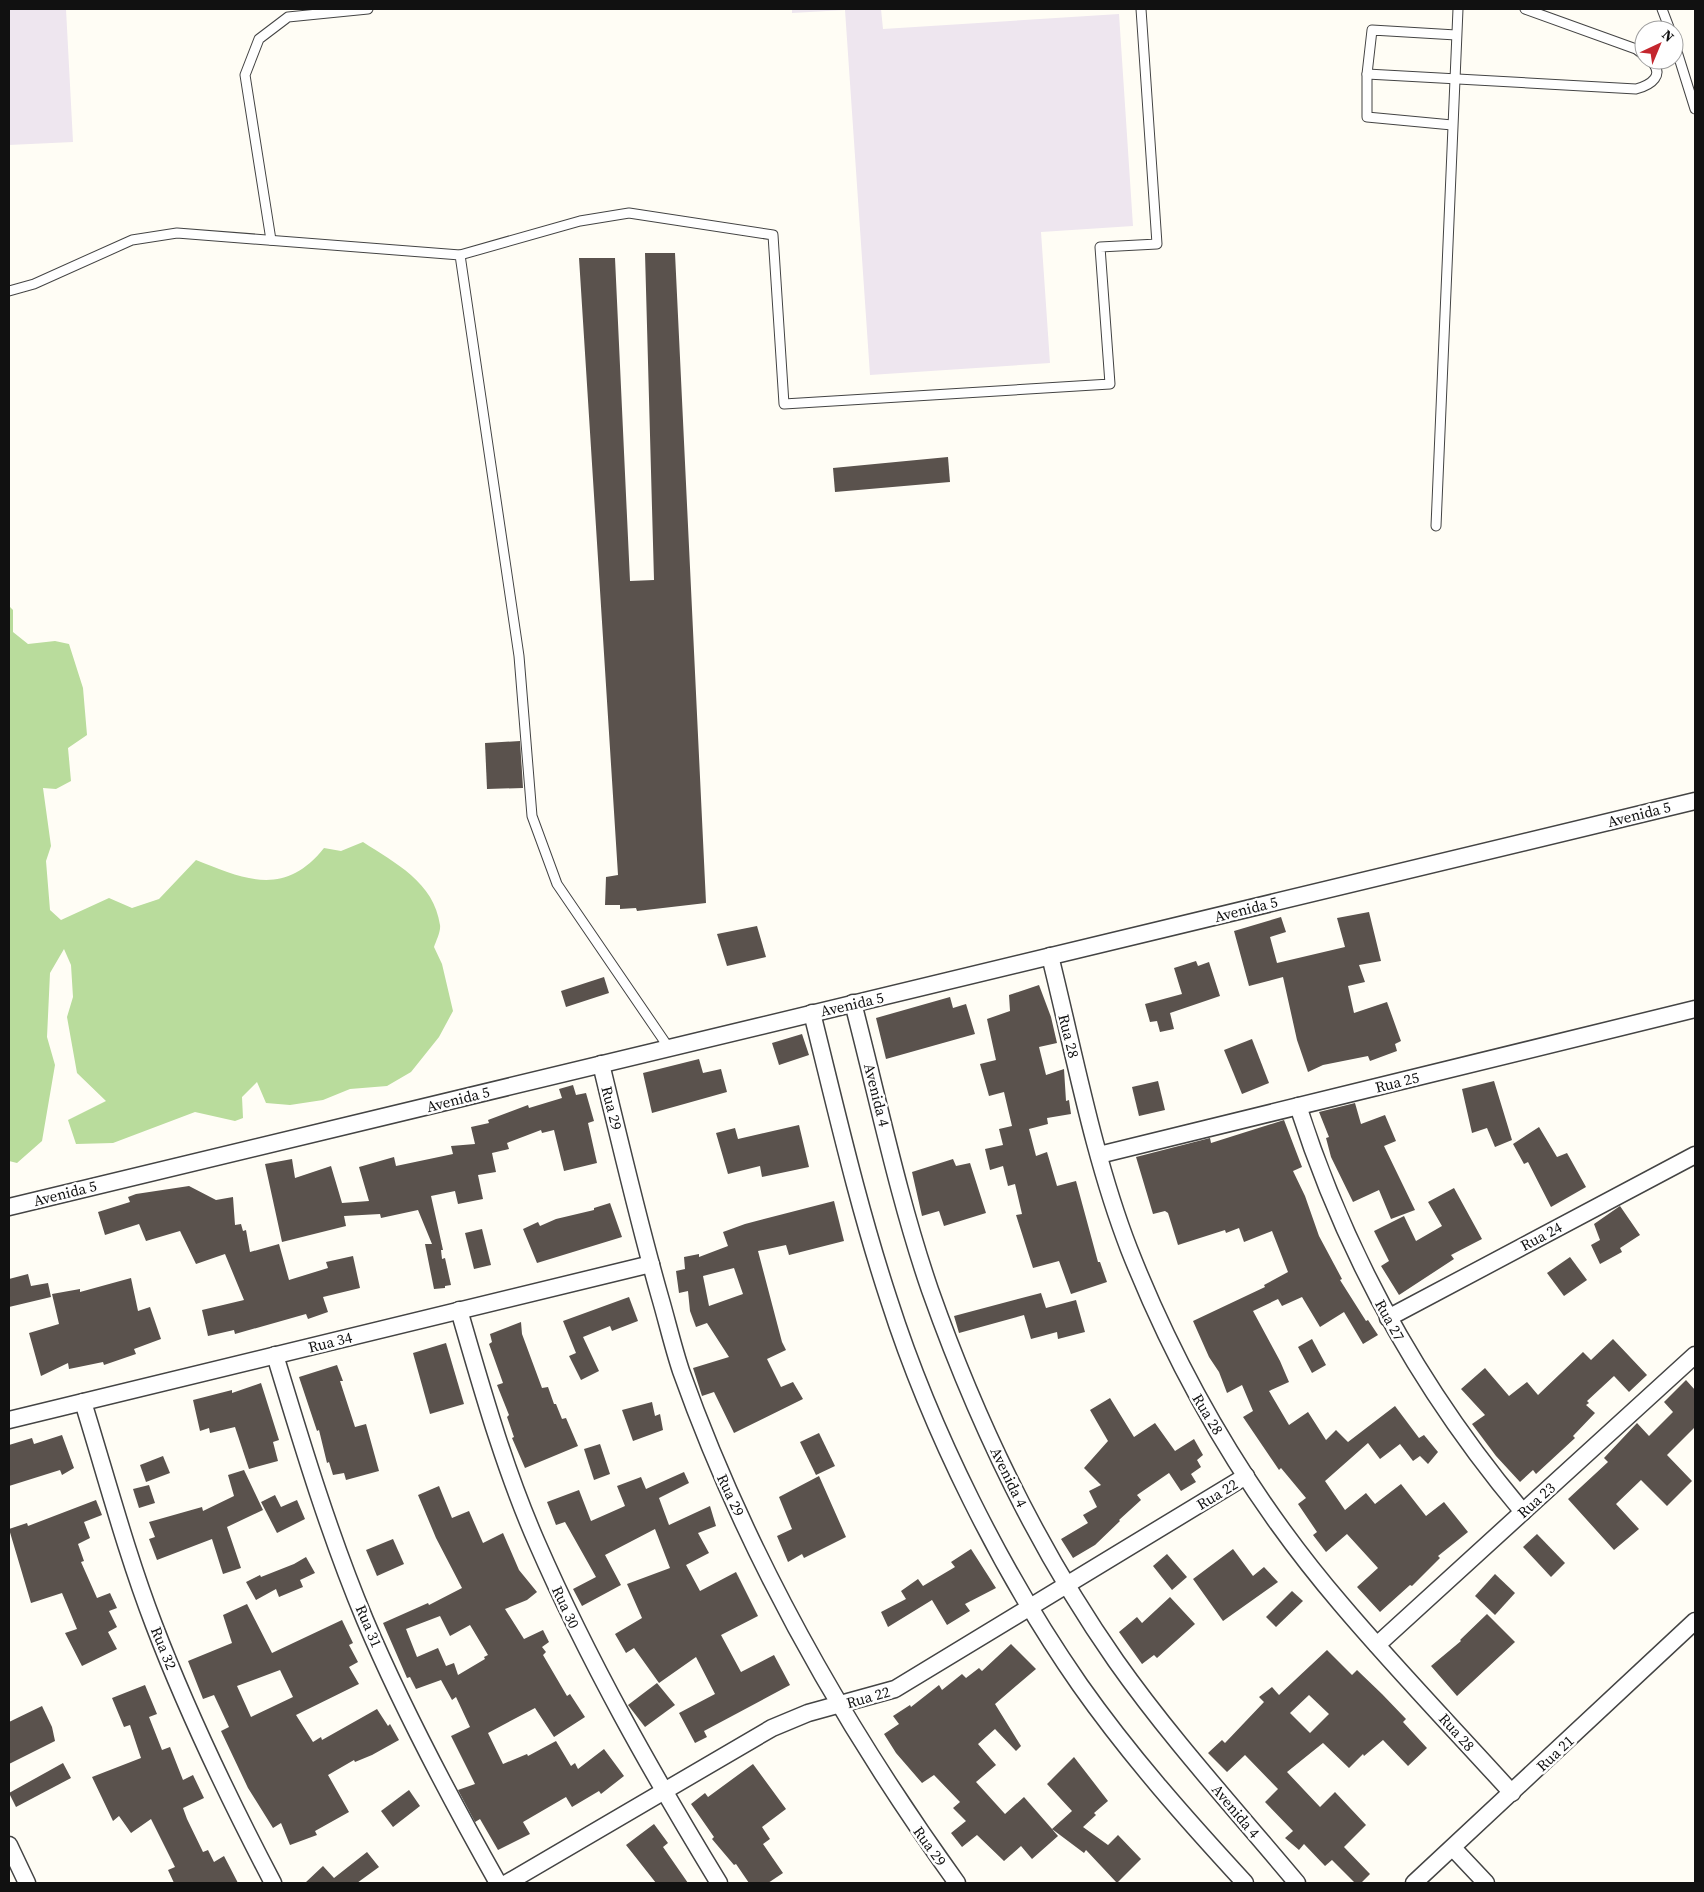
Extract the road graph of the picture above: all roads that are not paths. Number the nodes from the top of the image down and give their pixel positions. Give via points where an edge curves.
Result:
1 (368, 9) edge
2 (1141, 9) edge
3 (1458, 9) edge
4 (1524, 9) edge
5 (1456, 35) junction
6 (1634, 48) edge
7 (1655, 70) edge
8 (1683, 70) edge
9 (1367, 74) junction
10 (1454, 80) junction
11 (1695, 109) edge
12 (1452, 124) junction
13 (271, 240) junction
14 (460, 254) junction
15 (9, 291) edge
16 (1436, 526) dead end
17 (1695, 800) edge
18 (1050, 956) junction
19 (853, 1003) junction
20 (1695, 1009) edge
21 (812, 1013) junction
22 (669, 1048) junction
23 (601, 1064) junction
24 (1298, 1106) junction
25 (1099, 1154) junction
26 (1695, 1155) edge
27 (9, 1207) edge
28 (651, 1264) junction
29 (459, 1310) junction
30 (1388, 1318) junction
31 (275, 1355) junction
32 (1695, 1355) edge
33 (83, 1402) junction
34 (9, 1420) edge
35 (1246, 1476) junction
36 (1523, 1512) junction
37 (1068, 1584) junction
38 (1031, 1607) junction
39 (1695, 1621) edge
40 (1377, 1645) junction
41 (840, 1705) junction
42 (663, 1792) junction
43 (1512, 1793) junction
44 (9, 1845) edge
45 (1453, 1848) junction
46 (27, 1883) edge
47 (273, 1883) edge
48 (498, 1883) edge
49 (507, 1883) edge
50 (719, 1883) edge
51 (957, 1883) edge
52 (1245, 1883) edge
53 (1297, 1883) edge
54 (1414, 1883) edge
55 (1486, 1883) edge

1 - 13 lane via 288,17 259,40 245,76
2 - 14 lane via 1157,244 1100,247 1110,384 784,404 773,235 629,213 580,221
3 - 5 lane
4 - 6 lane
5 - 9 lane via 1372,30
5 - 10 lane
7 - 10 lane via 1656,78 1649,86 1636,89
8 - 11 lane
9 - 10 lane
9 - 12 lane via 1367,117
10 - 12 lane
12 - 16 lane
13 - 14 lane
13 - 15 lane via 177,233 132,240 34,284
14 - 22 lane via 519,656 532,816 557,884
17 - 18 street, Avenida 5
18 - 19 street, Avenida 5
18 - 25 street, Rua 28
19 - 21 street, Avenida 5
19 - 37 street, Avenida 4 via 904,1202 933,1297 991,1440 1027,1514
20 - 24 street, Rua 25
21 - 22 street, Avenida 5
21 - 38 street via 862,1213 919,1383 952,1458
22 - 23 street, Avenida 5
23 - 27 street, Avenida 5
23 - 28 street, Rua 29
24 - 25 street, Rua 25
24 - 30 street, Rua 27 via 1314,1158
25 - 35 street, Rua 28 via 1128,1247 1170,1344
26 - 30 street, Rua 24
28 - 29 street, Rua 34
28 - 41 street, Rua 29 via 680,1369 717,1466 772,1583
29 - 31 street, Rua 34
29 - 42 street, Rua 30 via 493,1428 536,1542 597,1671
30 - 36 street, Rua 27 via 1447,1415
31 - 33 street, Rua 34
31 - 48 street, Rua 31 via 316,1490 365,1619 431,1759
32 - 36 street, Rua 23
33 - 34 street, Rua 34
33 - 47 street, Rua 32 via 154,1625 216,1769
35 - 37 street, Rua 22
35 - 40 street, Rua 28 via 1340,1603
36 - 40 street, Rua 23
37 - 38 street, Rua 22
37 - 53 street, Avenida 4 via 1115,1660 1171,1734
38 - 41 street, Rua 22 via 895,1689
38 - 52 street via 1080,1684 1137,1760
39 - 43 street, Rua 21
40 - 43 street, Rua 28
41 - 42 street, Rua 22 via 808,1713 772,1728
41 - 51 street, Rua 29 via 905,1811
42 - 49 street, Rua 22
42 - 50 street, Rua 30
43 - 45 street, Rua 21
44 - 46 street
45 - 54 street, Rua 21
45 - 55 street

